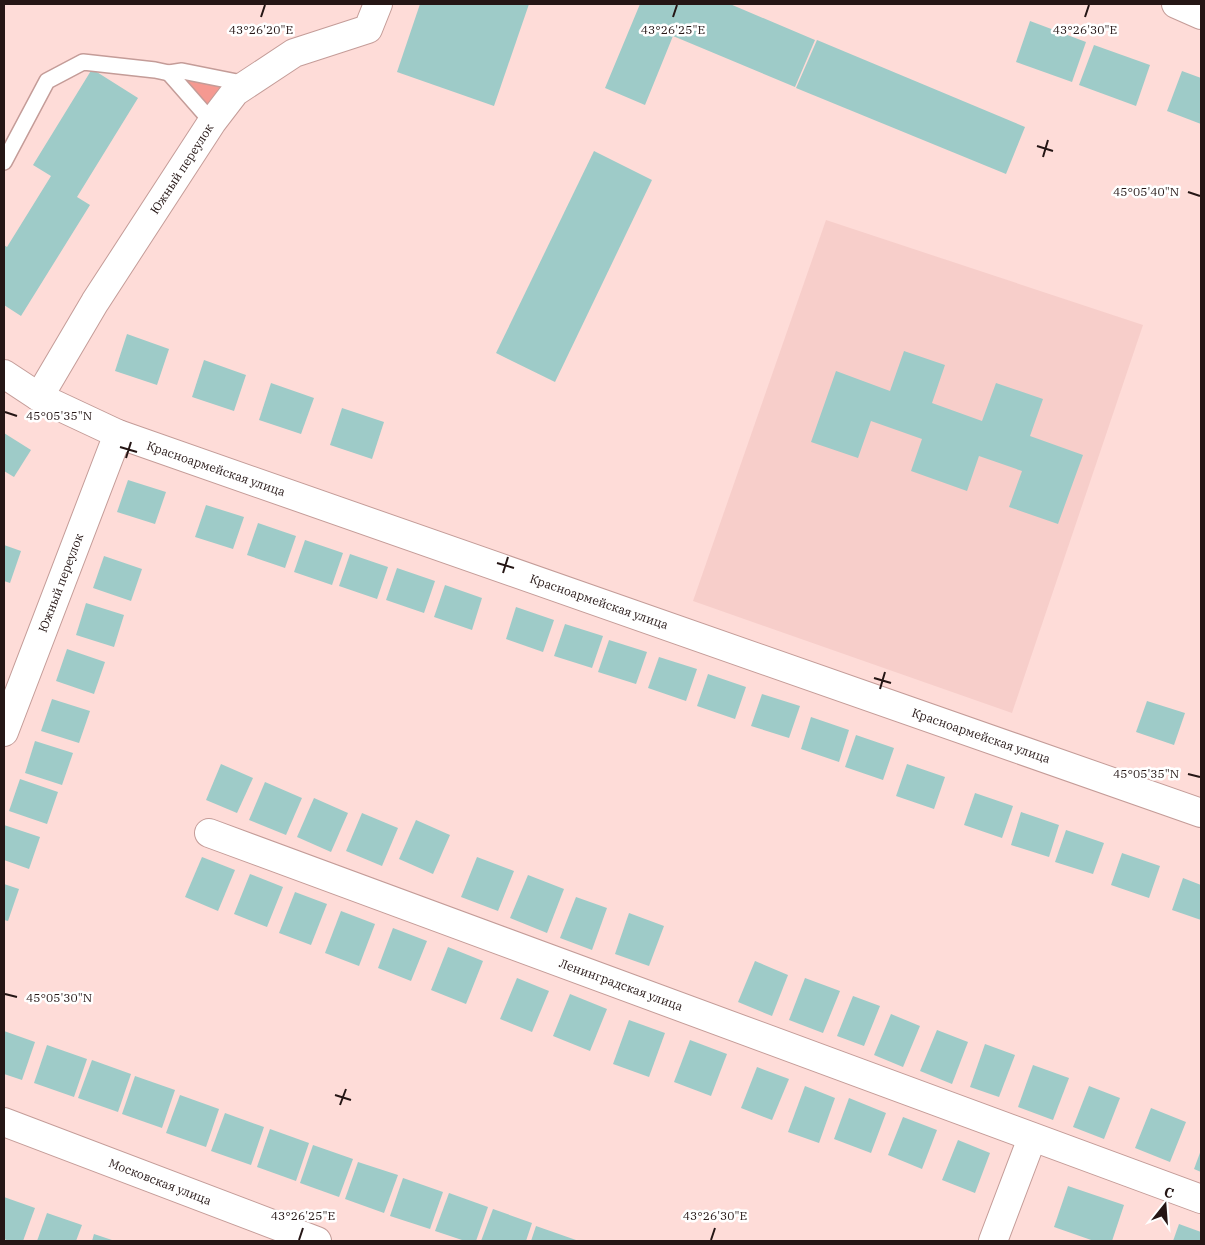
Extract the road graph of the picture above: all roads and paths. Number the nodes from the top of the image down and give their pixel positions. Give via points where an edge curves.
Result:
1 (378, 4) edge
2 (1176, 4) edge
3 (1201, 15) edge
4 (169, 73) junction
5 (247, 84) junction
6 (212, 122) junction
7 (4, 162) edge
8 (4, 374) edge
9 (39, 397) junction
10 (118, 434) junction
11 (4, 732) edge
12 (1201, 812) edge
13 (210, 833) dead end
14 (4, 1122) edge
15 (1032, 1138) junction
16 (1201, 1199) edge
17 (317, 1241) edge
18 (993, 1241) edge

1 - 5 street, Южный переулок via 368,28 294,53
2 - 3 street
4 - 5 lane via 182,71
4 - 6 lane
4 - 7 lane via 83,62 54,77 47,81
5 - 6 street, Южный переулок via 235,92
6 - 9 street, Южный переулок via 95,302
8 - 9 street, Красноармейская улица
9 - 10 street, Красноармейская улица
10 - 11 street, Южный переулок
10 - 12 street, Красноармейская улица
13 - 15 street, Ленинградская улица
14 - 17 street, Московская улица
15 - 16 street, Ленинградская улица
15 - 18 street

